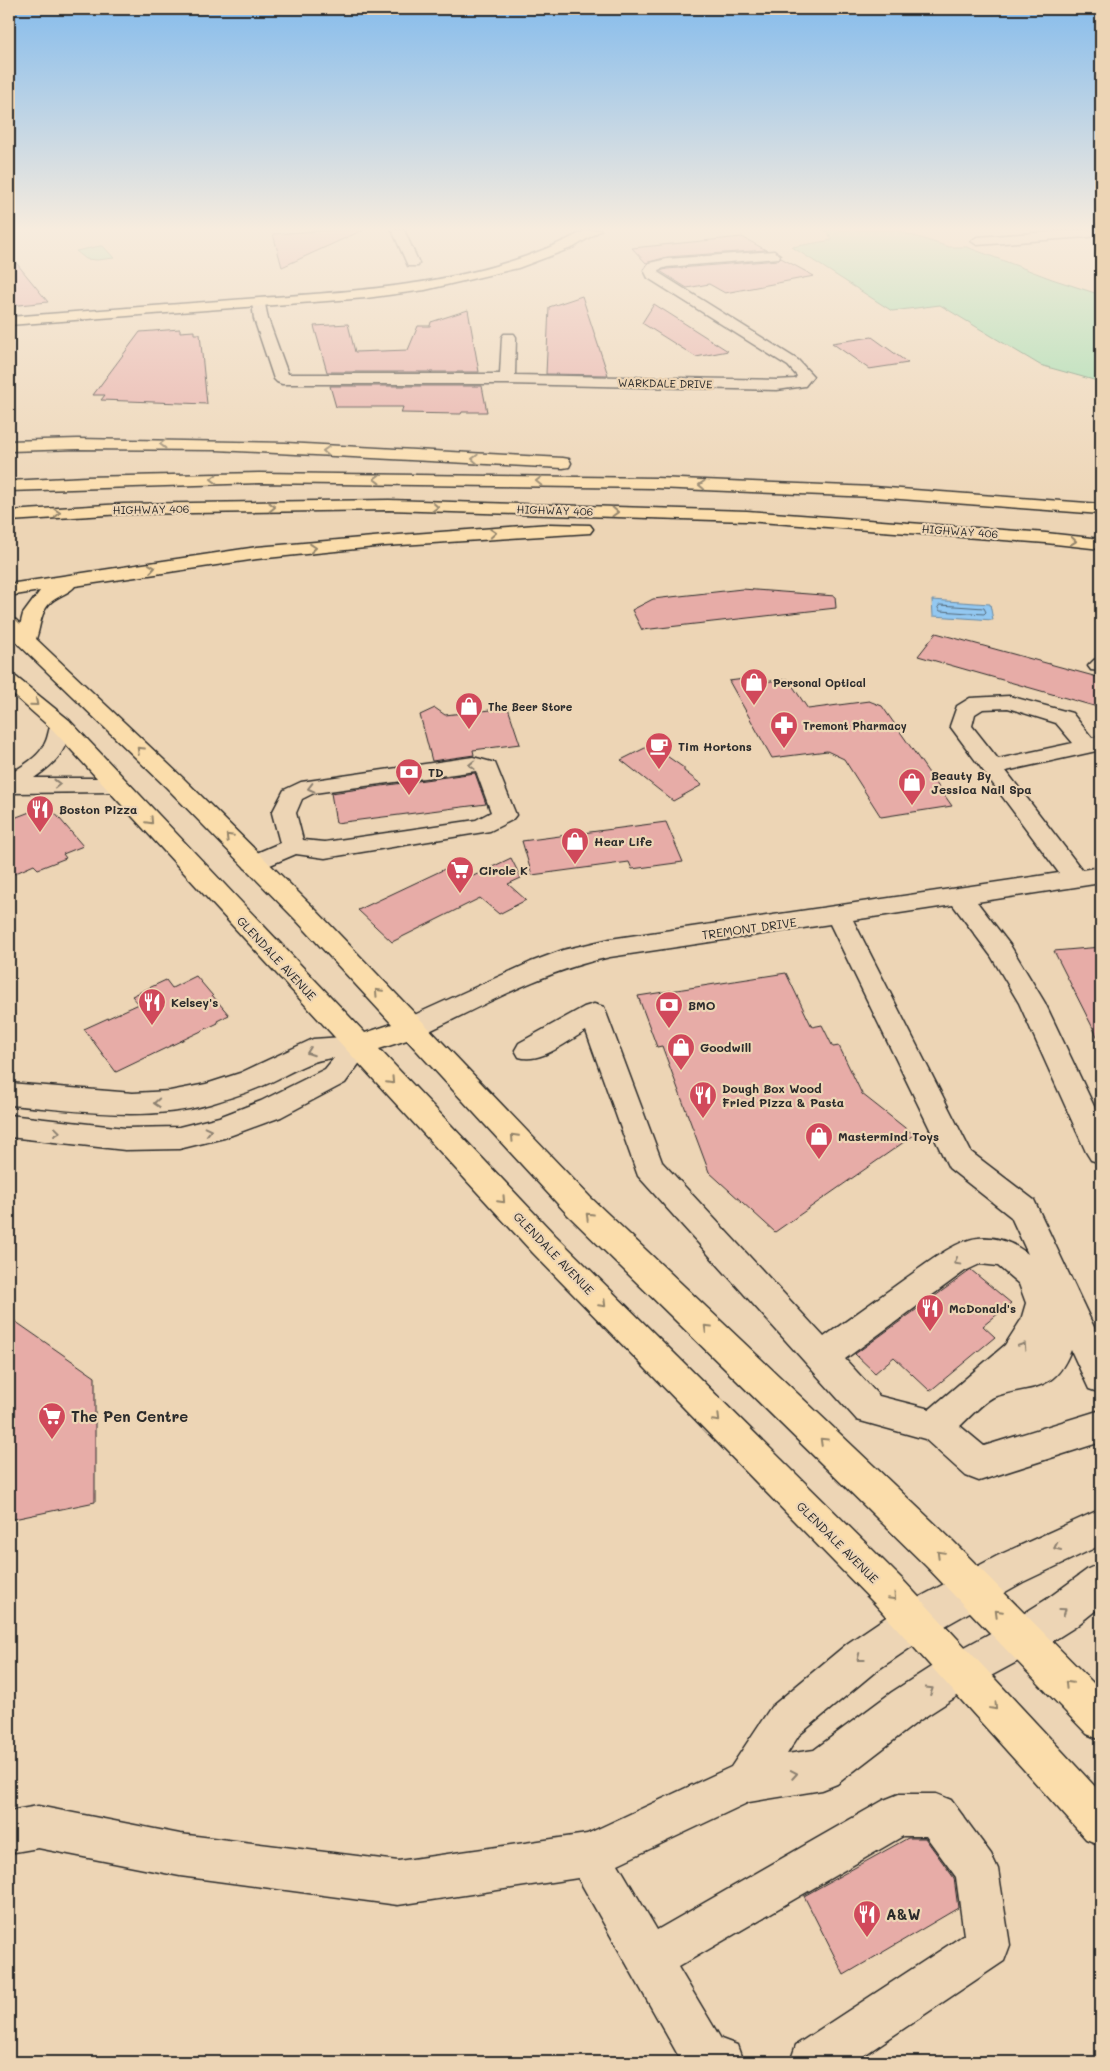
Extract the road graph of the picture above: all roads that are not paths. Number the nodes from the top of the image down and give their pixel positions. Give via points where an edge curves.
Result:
1 (264, 327) edge
2 (735, 327) edge
3 (509, 337) dead end
4 (507, 380) junction
5 (9, 446) edge
6 (581, 464) dead end
7 (629, 466) dead end
8 (9, 486) edge
9 (1082, 506) junction
10 (1101, 509) edge
11 (9, 516) edge
12 (1046, 538) junction
13 (1101, 544) edge
14 (104, 575) junction
15 (9, 590) edge
16 (9, 624) edge
17 (26, 641) junction
18 (9, 682) edge
19 (60, 726) junction
20 (1094, 745) edge
21 (992, 767) junction
22 (9, 785) edge
23 (117, 785) junction
24 (293, 846) junction
25 (254, 863) junction
26 (1101, 875) edge
27 (1076, 879) junction
28 (960, 897) junction
29 (838, 915) junction
30 (411, 1028) junction
31 (358, 1046) junction
32 (529, 1050) dead end
33 (9, 1094) edge
34 (9, 1126) edge
35 (1101, 1152) edge
36 (821, 1358) junction
37 (1101, 1378) edge
38 (935, 1426) junction
39 (1101, 1426) edge
40 (1101, 1527) edge
41 (1101, 1582) edge
42 (974, 1589) junction
43 (914, 1620) junction
44 (1022, 1637) junction
45 (962, 1670) junction
46 (1101, 1720) edge
47 (746, 1782) junction
48 (1101, 1824) edge
49 (9, 1832) edge
50 (589, 1856) junction
51 (649, 1959) junction
52 (720, 2062) edge
53 (813, 2062) edge

1 - 4 street, WARKDALE DRIVE via 282,379
2 - 4 street, WARKDALE DRIVE via 793,363 805,376 800,383
3 - 4 street
6 -> 5 main road via 224,445
7 - 9 main road
9 -> 8 main road via 874,492 627,482 259,478
9 - 10 main road
11 -> 12 main road, HIGHWAY 406 via 123,509 389,505 747,516
12 -> 13 main road, HIGHWAY 406
14 -> 12 main road via 257,553 550,529 716,527
14 - 15 main road
14 - 17 main road via 63,585 36,604
16 - 17 main road
25 -> 17 main road
18 -> 19 main road, GLENDALE AVENUE
19 - 22 street via 56,745 44,761
19 - 23 main road, GLENDALE AVENUE
20 - 21 street
20 - 21 street via 1064,718 1009,702 978,703 964,711 961,726
21 - 27 street
22 -> 23 street
23 -> 31 main road, GLENDALE AVENUE
24 -> 24 street via 325,850 482,826 504,815 487,768 481,765 309,787 292,795 284,813
24 - 25 street
30 -> 25 main road
26 - 27 street, TREMONT DRIVE
27 - 28 street, TREMONT DRIVE
28 - 29 street, TREMONT DRIVE
28 - 35 street via 1001,951 1032,1003
29 - 30 street, TREMONT DRIVE via 572,956
29 - 37 street via 960,1160 1023,1209
30 - 31 main road
42 -> 30 main road via 579,1206
31 -> 33 street via 313,1049 250,1080 170,1102 133,1104
34 -> 31 street via 125,1139 179,1138 271,1109 335,1076
31 -> 43 main road, GLENDALE AVENUE via 544,1244
32 - 36 street via 594,1014 649,1168
36 - 38 street via 869,1409
38 -> 36 street via 985,1382 1038,1372 1053,1357 1055,1338 1032,1276 1006,1254 978,1251 954,1262
38 - 39 street via 979,1464
40 -> 42 street
44 -> 41 street via 1061,1613
42 - 43 street
44 -> 42 main road
43 - 45 main road, GLENDALE AVENUE
43 -> 47 street via 862,1657 785,1722
44 - 45 street
46 -> 44 main road
47 -> 45 street via 822,1769 906,1706
45 -> 48 main road, GLENDALE AVENUE
47 - 50 street
49 - 50 street via 38,1827 180,1855 398,1883
50 - 51 street
51 - 52 street via 705,2057
51 - 53 street via 899,1815 936,1815 976,1869 988,1945

